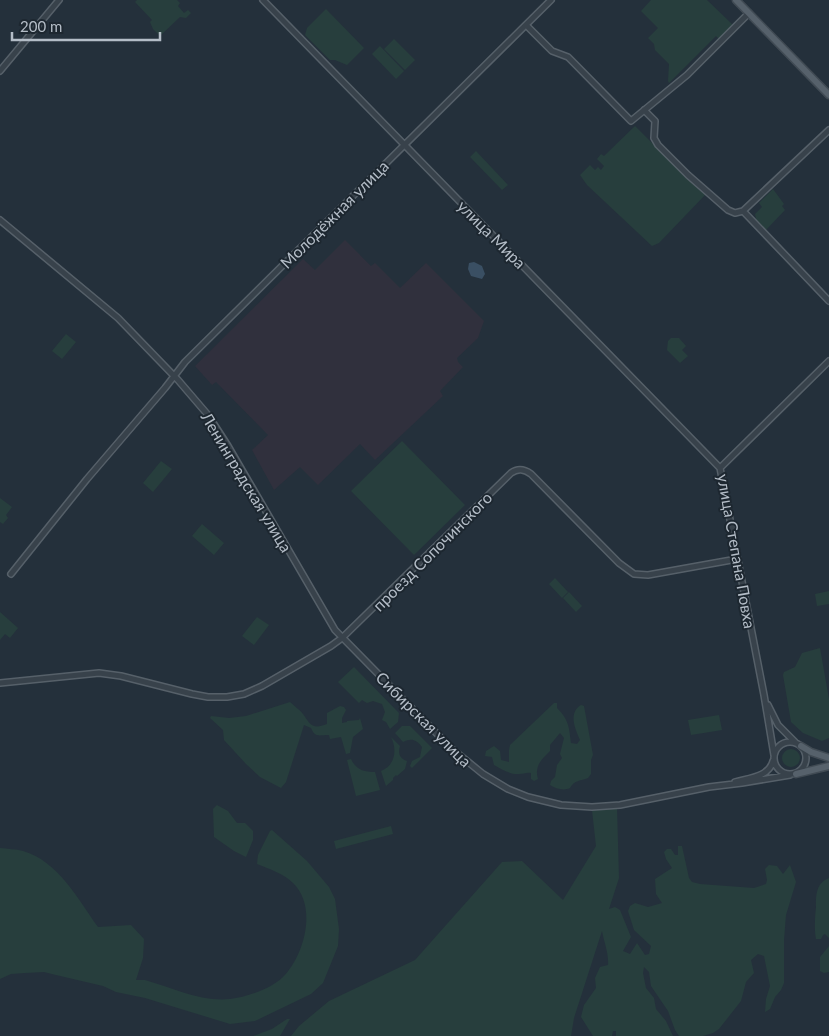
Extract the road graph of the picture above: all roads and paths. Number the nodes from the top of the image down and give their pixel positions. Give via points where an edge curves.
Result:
1 (59, 0) edge
2 (263, 0) edge
3 (551, 0) edge
4 (736, 0) edge
5 (749, 13) junction
6 (526, 25) junction
7 (0, 71) edge
8 (829, 95) edge
9 (644, 110) junction
10 (829, 130) edge
11 (404, 144) junction
12 (743, 211) junction
13 (0, 220) edge
14 (829, 301) edge
15 (829, 361) edge
16 (174, 375) junction
17 (720, 468) junction
18 (737, 559) junction
19 (11, 574) dead end
20 (342, 638) junction
21 (0, 683) edge
22 (764, 695) junction
23 (799, 744) junction
24 (774, 756) junction
25 (829, 758) edge
26 (829, 766) edge
27 (793, 774) junction
28 (718, 786) junction

1 - 7 street
2 - 11 street, улица Мира
3 - 6 street, Молодёжная улица
4 - 5 main road
5 - 8 main road
5 - 9 street via 687,75
6 - 9 street via 552,51 568,57 631,121
6 - 11 street, Молодёжная улица
9 - 12 street via 656,122 654,138 658,145 728,210 735,213
10 - 12 street
11 - 16 street, Молодёжная улица
11 - 17 street, улица Мира
12 - 14 street
13 - 16 street, Ленинградская улица via 118,318
15 - 17 street, улица Степана Повха
16 - 19 street, Молодёжная улица
16 - 20 street, Ленинградская улица via 219,431 327,618
17 - 18 street, улица Степана Повха
18 - 20 street, проезд Сопочинского via 648,575 634,574 619,563 537,479 523,470 516,470
18 - 22 street, улица Степана Повха
20 - 21 street, проезд Сопочинского via 262,686 227,697 208,697 99,673
20 - 28 street, Сибирская улица via 464,761 513,791 561,805 592,807 620,805
22 - 23 street, улица Степана Повха via 778,725
22 - 24 street, улица Степана Повха
23 - 24 street via 784,743
23 - 25 main road
23 - 27 street via 806,752 806,761 803,768
24 - 27 street via 778,769
24 - 28 street, Сибирская улица via 771,768 763,774
26 - 27 main road
27 - 28 street, Сибирская улица

